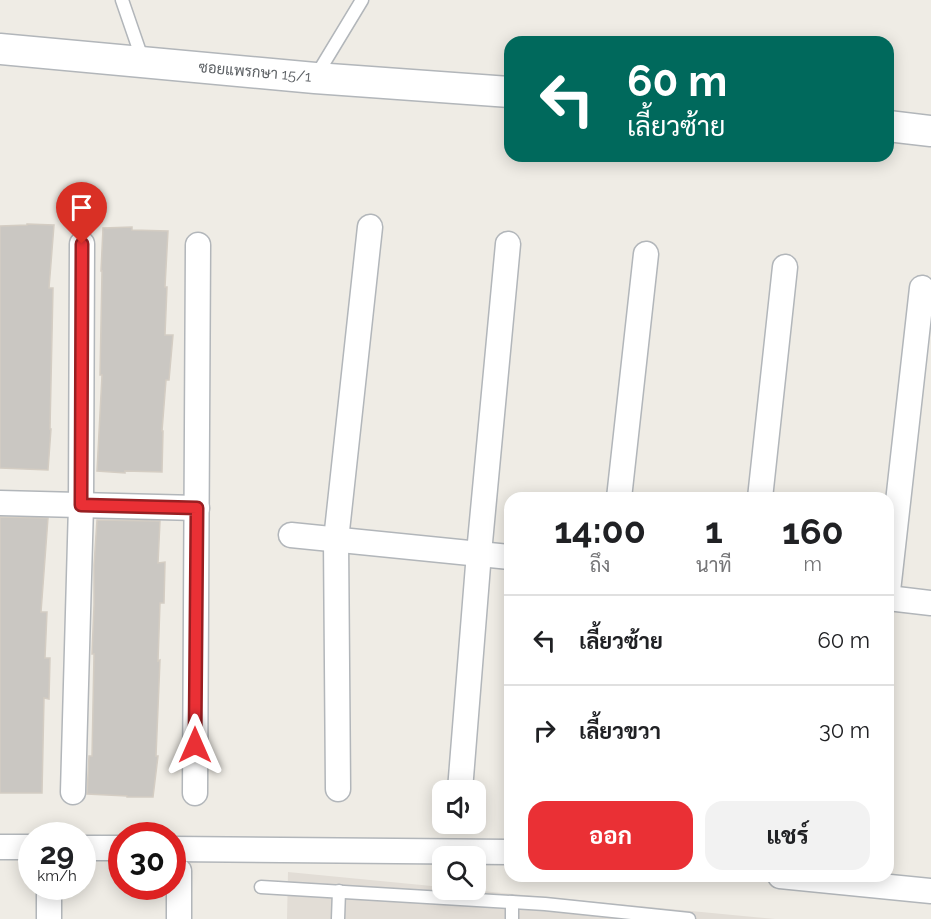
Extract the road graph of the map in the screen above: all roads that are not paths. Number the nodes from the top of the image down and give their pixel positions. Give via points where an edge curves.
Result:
1 (122, 0) edge
2 (362, 0) edge
3 (0, 49) edge
4 (144, 63) junction
5 (315, 78) junction
6 (504, 92) edge
7 (894, 127) edge
8 (931, 131) edge
9 (370, 227) dead end
10 (82, 244) dead end
11 (198, 244) dead end
12 (508, 244) dead end
13 (646, 254) dead end
14 (785, 267) dead end
15 (922, 288) dead end
16 (620, 492) edge
17 (760, 492) edge
18 (0, 503) edge
19 (81, 505) junction
20 (197, 508) junction
21 (291, 535) dead end
22 (894, 538) edge
23 (336, 540) junction
24 (478, 553) junction
25 (504, 556) edge
26 (894, 599) edge
27 (931, 603) edge
28 (461, 780) edge
29 (338, 789) dead end
30 (73, 792) dead end
31 (195, 793) dead end
32 (0, 847) edge
33 (18, 847) edge
34 (504, 852) edge
35 (186, 860) edge
36 (840, 882) edge
37 (261, 887) dead end
38 (339, 891) junction
39 (931, 891) edge
40 (49, 900) edge
41 (177, 900) edge
42 (512, 902) junction
43 (49, 919) edge
44 (178, 919) edge
45 (338, 919) edge
46 (512, 919) edge
47 (689, 919) edge

1 - 4 lane
2 - 5 lane
3 - 4 street, ซอยแพรกษา 15/1
4 - 5 street, ซอยแพรกษา 15/1
5 - 6 street, ซอยแพรกษา 15/1
7 - 8 street
9 - 23 street
10 - 19 street
11 - 20 street
12 - 24 street
13 - 16 street
14 - 17 street
15 - 22 street
18 - 19 street
19 - 20 street
19 - 30 street
20 - 31 street
21 - 23 street
23 - 24 street
23 - 29 street
24 - 25 street
24 - 28 street
26 - 27 street
32 - 33 street
34 - 35 street
36 - 39 street
37 - 38 lane
38 - 42 lane
38 - 45 lane
40 - 43 street
41 - 44 street
42 - 46 lane
42 - 47 lane

